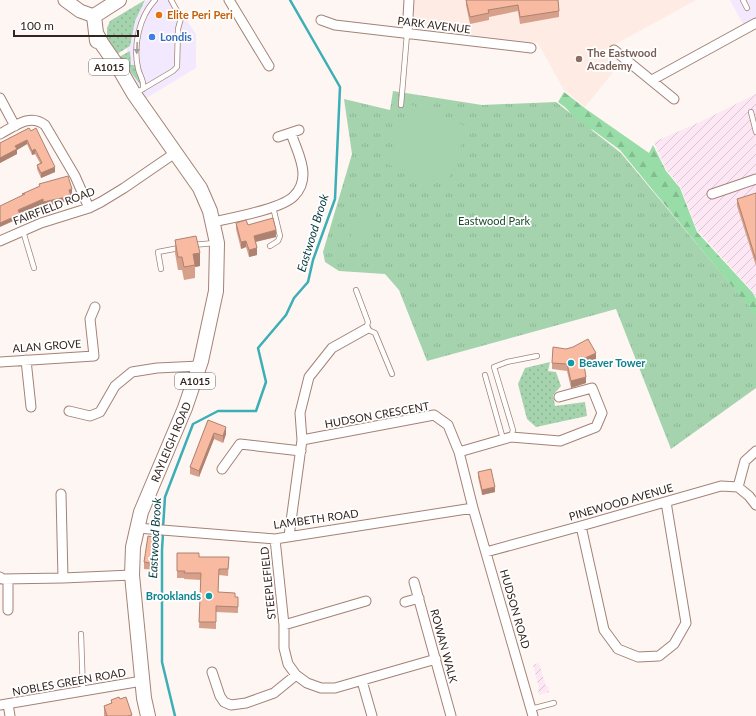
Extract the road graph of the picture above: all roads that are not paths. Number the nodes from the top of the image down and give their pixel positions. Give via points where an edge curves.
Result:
1 (65, 0) edge
2 (119, 0) edge
3 (155, 0) edge
4 (171, 0) edge
5 (229, 0) edge
6 (409, 0) edge
7 (743, 0) edge
8 (747, 8) dead end
9 (94, 16) junction
10 (321, 20) dead end
11 (756, 23) edge
12 (407, 34) junction
13 (531, 48) dead end
14 (614, 50) dead end
15 (269, 66) dead end
16 (652, 80) junction
17 (139, 91) junction
18 (0, 98) edge
19 (674, 99) dead end
20 (401, 105) dead end
21 (751, 112) dead end
22 (15, 126) junction
23 (756, 132) edge
24 (0, 134) edge
25 (278, 137) dead end
26 (175, 153) junction
27 (756, 179) edge
28 (712, 194) dead end
29 (273, 207) junction
30 (89, 208) junction
31 (213, 222) junction
32 (22, 231) junction
33 (0, 241) edge
34 (217, 243) junction
35 (270, 246) dead end
36 (34, 268) dead end
37 (161, 269) dead end
38 (356, 290) dead end
39 (95, 307) dead end
40 (366, 329) junction
41 (537, 356) dead end
42 (26, 360) junction
43 (0, 362) edge
44 (200, 366) junction
45 (392, 374) dead end
46 (485, 375) dead end
47 (559, 397) dead end
48 (31, 407) dead end
49 (69, 411) dead end
50 (507, 438) junction
51 (302, 440) junction
52 (301, 451) junction
53 (458, 452) junction
54 (756, 452) edge
55 (222, 469) dead end
56 (738, 487) junction
57 (61, 494) dead end
58 (666, 502) junction
59 (756, 505) edge
60 (473, 508) junction
61 (581, 526) junction
62 (137, 528) junction
63 (289, 536) junction
64 (275, 539) junction
65 (486, 552) junction
66 (132, 574) junction
67 (4, 578) edge
68 (62, 578) junction
69 (414, 582) dead end
70 (353, 594) dead end
71 (419, 598) junction
72 (366, 601) dead end
73 (405, 602) dead end
74 (355, 604) junction
75 (8, 610) dead end
76 (284, 624) junction
77 (81, 634) dead end
78 (436, 659) junction
79 (212, 672) dead end
80 (296, 675) junction
81 (142, 681) junction
82 (362, 681) junction
83 (82, 691) junction
84 (554, 703) dead end
85 (4, 705) edge
86 (532, 713) edge
87 (10, 716) edge
88 (148, 716) edge
89 (372, 716) edge
90 (451, 716) edge

1 - 9 street via 80,11
2 - 9 main road
3 -> 17 lane via 145,15 138,33 137,64 144,82
4 - 17 lane via 181,18 178,29 177,67
5 - 15 street
6 - 12 street
7 - 8 lane
9 - 17 main road, RAYLEIGH ROAD / A1015 via 96,33 102,44
10 - 12 street, PARK AVENUE via 335,25
11 - 16 street
12 - 13 street, PARK AVENUE
12 - 20 lane
14 - 16 street
16 - 19 street
17 - 26 main road, RAYLEIGH ROAD / A1015
18 - 22 street
21 - 23 lane
22 - 24 street
22 - 30 street via 34,119 45,125 75,176
25 - 29 street via 295,132 303,168 299,191 287,202
26 - 30 street, FAIRFIELD ROAD via 118,192
26 - 31 main road, RAYLEIGH ROAD / A1015 via 200,188
27 - 28 street
29 - 31 street
29 - 35 lane via 280,236 278,241
30 - 32 street, FAIRFIELD ROAD
31 - 34 main road, RAYLEIGH ROAD / A1015
32 - 33 street, FAIRFIELD ROAD
32 - 36 lane
34 - 37 lane via 158,252
34 - 44 main road, RAYLEIGH ROAD / A1015 via 216,291
38 - 40 lane via 368,322
39 - 42 street, ALAN GROVE via 90,319 94,356
40 - 45 lane via 375,333
40 - 51 street via 332,348 309,377 300,413
41 - 50 lane via 494,367 513,430
42 - 43 street, ALAN GROVE
42 - 48 street
44 - 49 street via 132,372 115,386 100,412 90,416
44 - 62 main road, RAYLEIGH ROAD / A1015 via 141,512
46 - 50 lane
47 - 50 street via 592,388 602,413 596,427 560,441
50 - 53 street
51 - 52 street
51 - 53 street, HUDSON CRESCENT via 434,415 448,425
52 - 55 street via 240,444
52 - 63 street
53 - 60 street, HUDSON CRESCENT
54 - 56 street via 745,461
56 - 58 street, PINEWOOD AVENUE via 721,486
56 - 59 street
57 - 68 street
58 - 61 street, PINEWOOD AVENUE
58 - 61 street via 686,623 674,644 659,656 638,657 618,649 604,630
60 - 63 street, LAMBETH ROAD
60 - 65 street, HUDSON ROAD
61 - 65 street, PINEWOOD AVENUE
62 - 64 street, LAMBETH ROAD
62 - 66 main road, RAYLEIGH ROAD / A1015
63 - 64 street, LAMBETH ROAD
64 - 76 street, STEEPLEFIELD
65 - 86 street, HUDSON ROAD
66 - 68 street
66 - 81 main road, RAYLEIGH ROAD / A1015
67 - 68 street
67 - 75 street
69 - 71 street, ROWAN WALK
70 - 74 street
71 - 73 street
71 - 78 street, ROWAN WALK
72 - 74 street, STEEPLEFIELD
74 - 76 street, STEEPLEFIELD
76 - 80 street, STEEPLEFIELD via 284,648 288,664
77 - 83 lane
78 - 82 street, STEEPLEFIELD
78 - 90 street, ROWAN WALK
79 - 80 street via 220,696 224,702 231,705 246,703 274,693
80 - 82 street, STEEPLEFIELD via 306,683 321,688 335,688
81 - 83 street, NOBLES GREEN ROAD
81 - 88 main road, RAYLEIGH ROAD / A1015
82 - 89 street
83 - 85 street, NOBLES GREEN ROAD
84 - 86 lane
85 - 87 street

